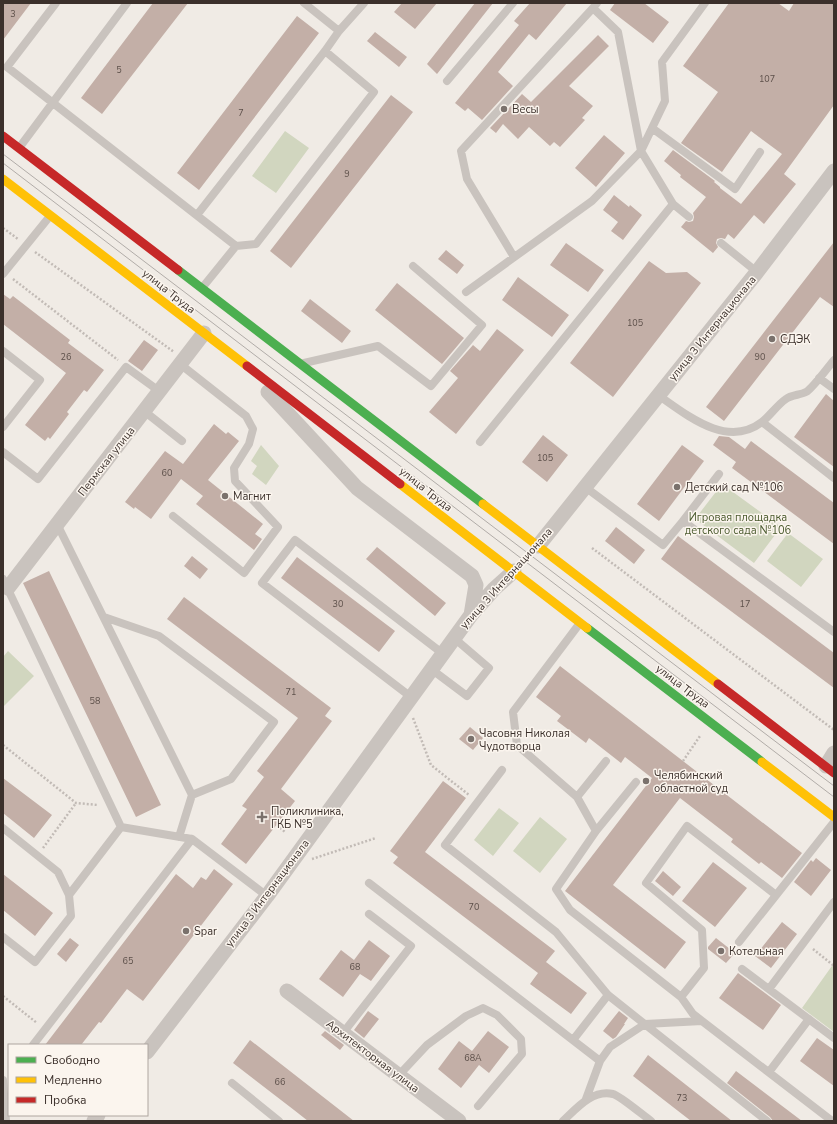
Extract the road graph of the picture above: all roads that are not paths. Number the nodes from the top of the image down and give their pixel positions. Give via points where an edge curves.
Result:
1 (56, 3) edge
2 (127, 3) edge
3 (304, 3) edge
4 (364, 3) edge
5 (513, 3) edge
6 (705, 3) edge
7 (595, 5) edge
8 (339, 31) junction
9 (325, 52) junction
10 (447, 81) dead end
11 (52, 102) junction
12 (652, 128) junction
13 (3, 136) edge
14 (19, 148) junction
15 (641, 151) junction
16 (760, 152) dead end
17 (834, 171) edge
18 (3, 180) edge
19 (673, 204) junction
20 (50, 215) junction
21 (197, 215) junction
22 (689, 217) dead end
23 (721, 243) dead end
24 (236, 246) junction
25 (514, 257) junction
26 (413, 266) dead end
27 (757, 272) junction
28 (4, 273) edge
29 (202, 288) junction
30 (466, 292) dead end
31 (204, 333) junction
32 (3, 351) edge
33 (236, 358) junction
34 (834, 360) edge
35 (182, 362) junction
36 (300, 364) junction
37 (819, 378) junction
38 (834, 389) edge
39 (159, 392) junction
40 (658, 395) junction
41 (144, 411) junction
42 (762, 422) junction
43 (3, 427) edge
44 (182, 441) dead end
45 (480, 442) dead end
46 (3, 452) edge
47 (718, 474) dead end
48 (834, 478) edge
49 (585, 487) junction
50 (173, 516) dead end
51 (683, 521) junction
52 (57, 524) junction
53 (534, 550) junction
54 (516, 568) junction
55 (5, 584) edge
56 (471, 615) junction
57 (104, 617) junction
58 (581, 623) junction
59 (834, 632) edge
60 (454, 638) junction
61 (442, 653) junction
62 (431, 669) junction
63 (408, 700) junction
64 (834, 753) edge
65 (606, 761) dead end
66 (502, 770) dead end
67 (826, 771) edge
68 (636, 782) dead end
69 (192, 795) junction
70 (577, 797) junction
71 (834, 817) edge
72 (834, 822) edge
73 (121, 827) junction
74 (3, 828) edge
75 (596, 831) junction
76 (179, 836) junction
77 (192, 839) junction
78 (370, 883) dead end
79 (69, 895) junction
80 (776, 895) junction
81 (267, 896) junction
82 (834, 902) edge
83 (369, 914) dead end
84 (3, 937) edge
85 (739, 942) dead end
86 (742, 969) dead end
87 (769, 989) junction
88 (287, 991) dead end
89 (608, 995) junction
90 (681, 997) junction
91 (809, 1019) junction
92 (702, 1021) junction
93 (645, 1024) junction
94 (343, 1033) junction
95 (834, 1038) edge
96 (573, 1040) junction
97 (34, 1044) edge
98 (148, 1051) edge
99 (600, 1061) junction
100 (769, 1072) junction
101 (399, 1075) junction
102 (3, 1080) edge
103 (232, 1083) dead end
104 (586, 1099) junction
105 (478, 1106) dead end
106 (823, 1118) edge
107 (6, 1121) edge
108 (279, 1121) edge
109 (459, 1121) edge
110 (563, 1121) edge
111 (651, 1121) edge
112 (767, 1121) edge
113 (832, 1121) edge

1 - 11 lane via 7,67
2 - 11 lane
3 - 8 lane
4 - 8 lane
5 - 10 lane
6 - 12 lane via 662,62 665,101
7 - 15 lane via 618,32
7 - 25 lane via 461,151 467,179
8 - 9 lane
9 - 21 lane
9 - 24 lane via 374,92 256,244
11 - 14 lane
11 - 21 lane
12 - 15 lane
12 - 16 lane via 734,189
13 - 14 main road, улица Труда
14 - 29 main road, улица Труда
15 - 19 lane
15 - 25 lane via 592,200
17 - 27 street, улица 3 Интернационала
18 - 20 main road, улица Труда
19 - 22 lane
19 - 45 lane
20 - 28 lane
20 - 31 main road, улица Труда
21 - 24 lane
23 - 27 lane
24 - 29 lane
25 - 30 lane
26 - 36 lane via 482,325 430,386 378,346
27 - 40 street, улица 3 Интернационала
29 - 36 main road, улица Труда
31 - 33 main road, улица Труда
31 - 35 street, Пермская улица
32 - 43 lane via 40,380
33 - 54 main road, улица Труда
33 - 56 street via 358,488 472,576 476,585
34 - 37 lane
35 - 39 street, Пермская улица
35 - 50 lane via 246,416 253,429 249,444 234,468 235,481 278,527 244,573
36 - 53 main road, улица Труда
37 - 38 lane
37 - 42 lane via 807,392 786,398
39 - 41 street, Пермская улица
39 - 46 lane via 126,367 38,479
40 - 42 lane via 695,421 715,430 749,430
40 - 49 street, улица 3 Интернационала
41 - 44 lane
41 - 52 street, Пермская улица
42 - 48 lane
47 - 51 lane
49 - 51 lane via 663,545
49 - 53 street, улица 3 Интернационала
51 - 59 lane
52 - 55 street, Пермская улица
52 - 57 lane
53 - 67 main road, улица Труда
54 - 56 street, улица 3 Интернационала
54 - 58 main road, улица Труда
55 - 73 lane
56 - 60 street, улица 3 Интернационала
57 - 69 lane
57 - 69 lane via 159,636 274,722 231,779
58 - 70 lane via 512,712 517,745
58 - 71 main road, улица Труда via 807,791
60 - 61 street, улица 3 Интернационала
60 - 62 lane via 489,668 467,696
61 - 62 street, улица 3 Интернационала
61 - 63 lane via 295,540 262,583
62 - 63 street, улица 3 Интернационала
63 - 81 street, улица 3 Интернационала
64 - 67 street
65 - 70 lane
66 - 89 lane via 445,845 556,932
68 - 75 lane
69 - 76 lane
70 - 75 lane
72 - 80 lane
73 - 76 lane
73 - 79 lane
74 - 79 lane via 58,872
75 - 90 lane via 556,889 570,910
76 - 77 lane
77 - 81 lane
77 - 97 lane
78 - 96 lane
79 - 84 lane via 71,916 35,962
80 - 85 lane
80 - 90 lane via 687,826 646,883 702,930 704,968
81 - 98 street, улица 3 Интернационала
82 - 87 lane
83 - 94 lane via 410,946
86 - 87 lane
87 - 91 lane
88 - 94 street, Архитекторная улица
89 - 93 lane
89 - 96 lane
90 - 92 lane via 693,1014
91 - 95 lane
91 - 100 lane
92 - 93 lane
92 - 100 lane
93 - 99 lane via 610,1047
93 - 112 lane
94 - 101 street, Архитекторная улица
96 - 99 lane
99 - 104 lane
100 - 106 lane
101 - 105 lane via 427,1044 466,1016 483,1008 497,1015 521,1038 522,1054
101 - 109 street, Архитекторная улица
102 - 107 lane
103 - 108 lane
104 - 110 lane
104 - 111 lane via 614,1094
106 - 113 lane

